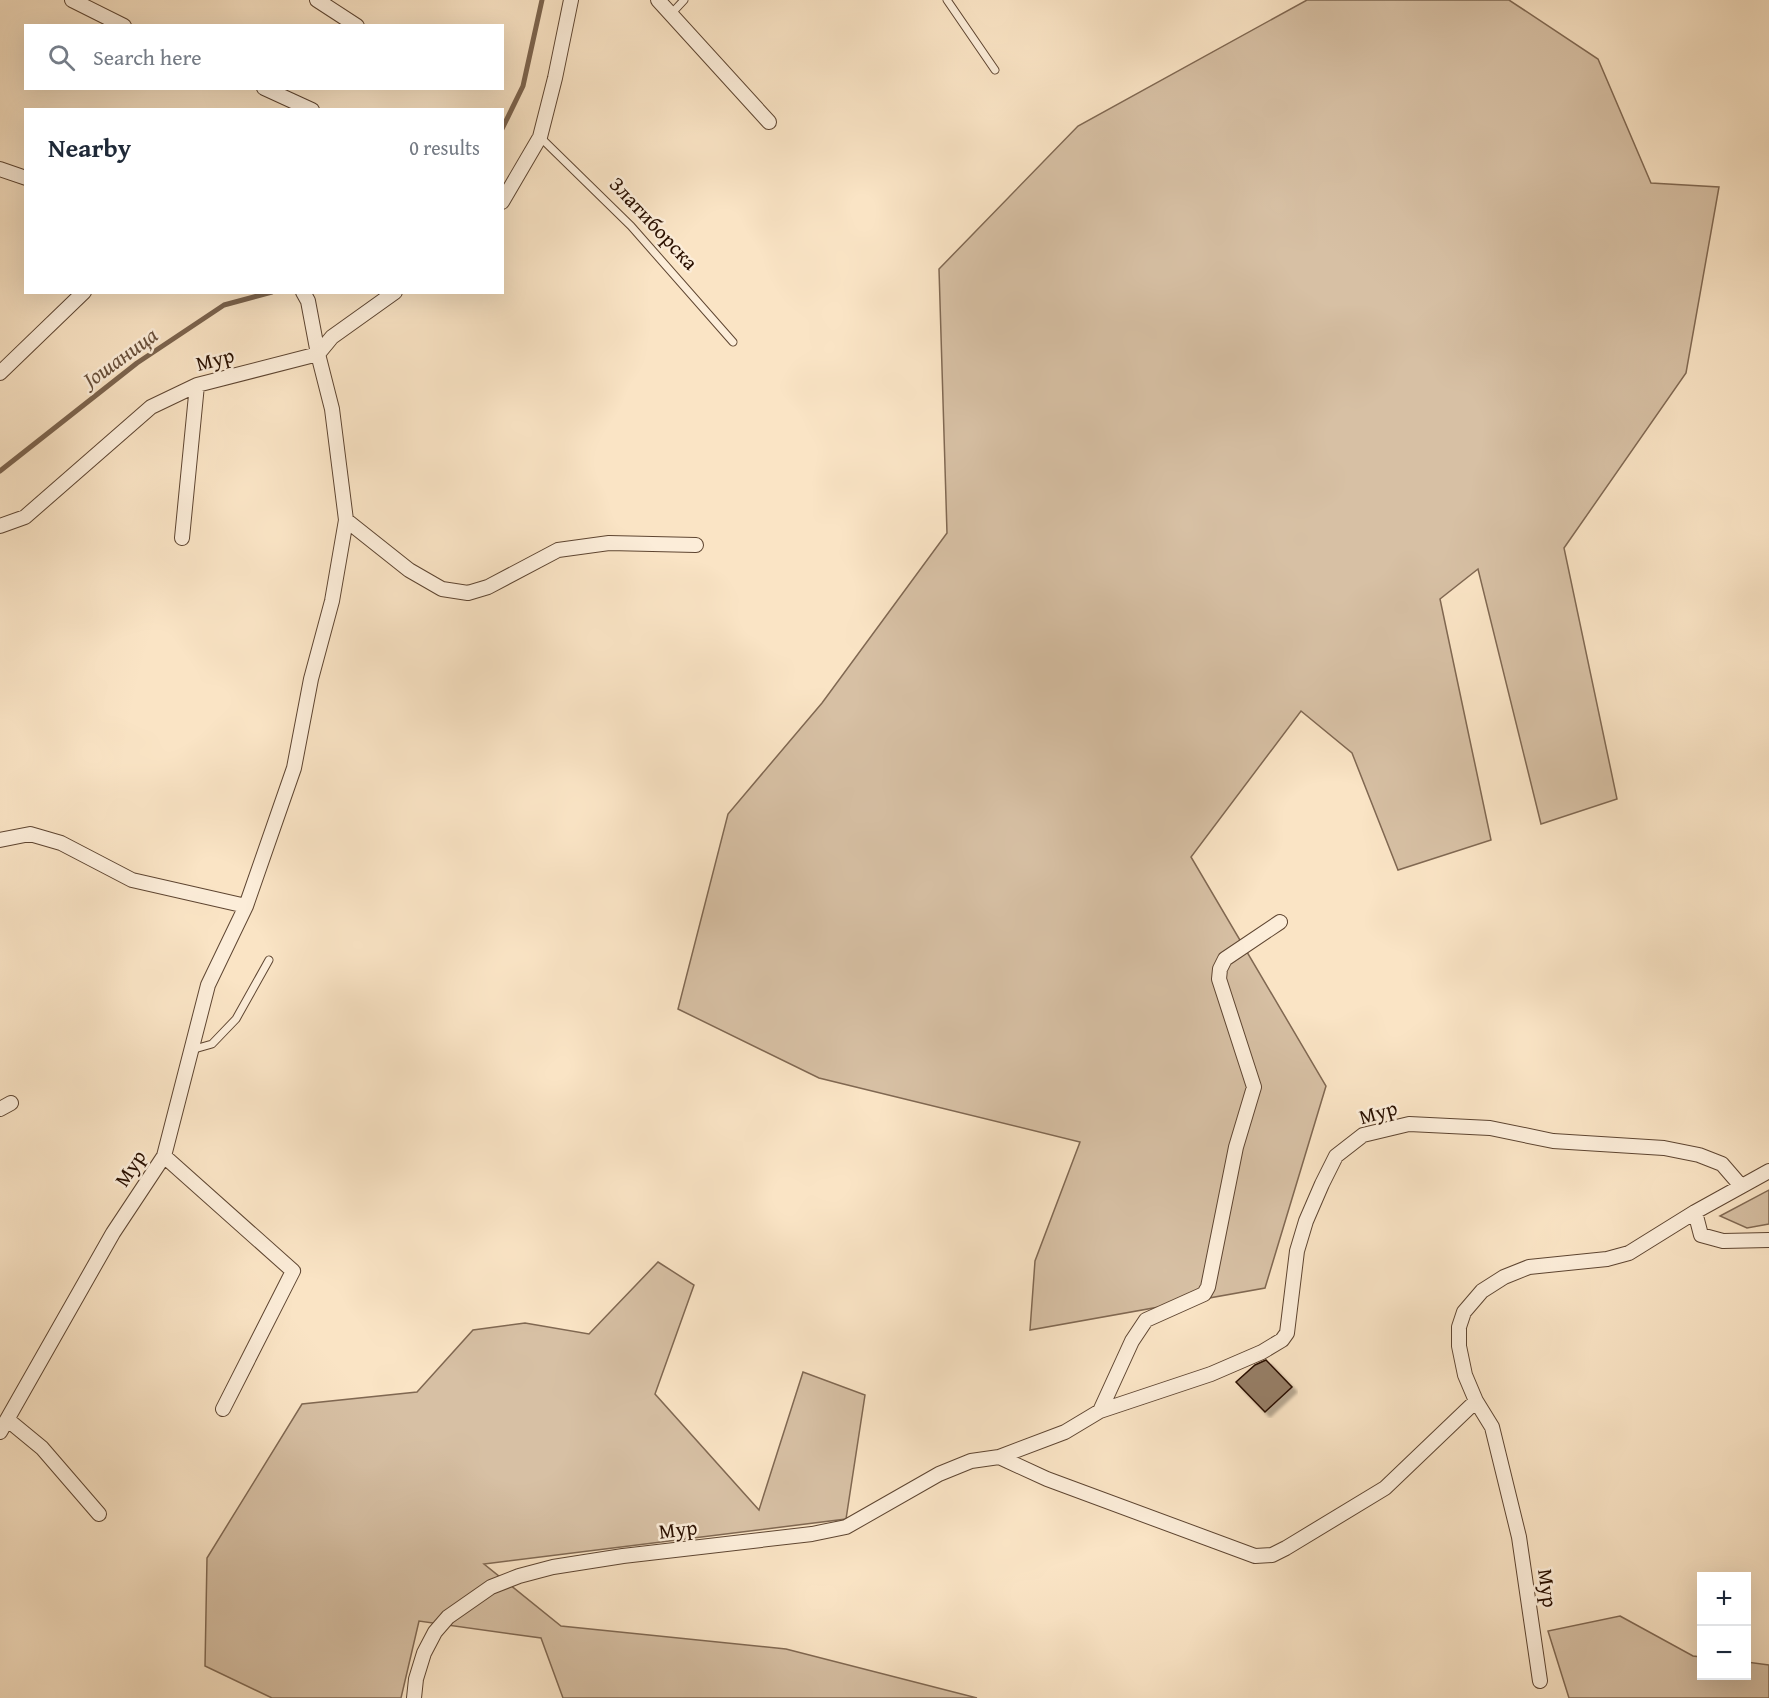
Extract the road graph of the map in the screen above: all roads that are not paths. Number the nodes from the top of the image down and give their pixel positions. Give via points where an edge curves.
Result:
1 (72, 0) edge
2 (317, 0) edge
3 (571, 0) edge
4 (658, 0) edge
5 (684, 0) edge
6 (947, 0) edge
7 (671, 15) junction
8 (120, 24) edge
9 (354, 24) edge
10 (995, 70) dead end
11 (268, 90) edge
12 (308, 108) edge
13 (769, 122) dead end
14 (540, 137) junction
15 (0, 169) edge
16 (24, 177) edge
17 (504, 199) edge
18 (82, 294) edge
19 (304, 294) edge
20 (392, 294) edge
21 (733, 342) dead end
22 (318, 354) junction
23 (0, 373) edge
24 (197, 385) junction
25 (346, 520) junction
26 (0, 526) edge
27 (182, 538) dead end
28 (696, 545) dead end
29 (0, 840) edge
30 (246, 906) junction
31 (1280, 922) dead end
32 (269, 960) dead end
33 (191, 1050) junction
34 (164, 1156) junction
35 (1769, 1170) edge
36 (1741, 1186) junction
37 (1695, 1212) junction
38 (1769, 1240) edge
39 (1476, 1401) junction
40 (223, 1408) dead end
41 (1100, 1411) junction
42 (4, 1426) edge
43 (999, 1457) junction
44 (99, 1514) dead end
45 (1540, 1682) dead end
46 (414, 1698) edge

1 - 8 street
2 - 9 street
3 - 14 street
4 - 7 street
5 - 7 lane
6 - 10 lane
7 - 13 street
11 - 12 street
14 - 17 street
14 - 21 lane, Златиборска via 631,226
15 - 16 street
18 - 23 street
19 - 22 street
20 - 22 street via 332,337
22 - 24 street, Мур
22 - 25 street, Мур via 332,409
24 - 26 street, Мур via 151,407 25,516
24 - 27 street
25 - 28 street via 409,570 442,589 468,593 488,587 558,550 609,543
25 - 30 street, Мур via 294,768
29 - 30 street via 30,834 61,843 132,880
30 - 33 street, Мур via 208,985
31 - 41 street via 1225,959 1220,969 1219,979 1254,1087 1236,1147 1209,1287 1204,1294 1146,1320 1132,1341
32 - 33 lane via 237,1018 212,1044
33 - 34 street, Мур
34 - 40 street via 293,1271
34 - 42 street, Мур via 113,1233
35 - 36 street, Мур
36 - 37 street, Мур
36 - 41 street, Мур via 1722,1164 1664,1148 1553,1141 1490,1128 1409,1124 1364,1135 1336,1156 1306,1221 1297,1251 1287,1333 1282,1340 1211,1374
37 - 38 street via 1701,1235 1723,1241
37 - 39 street, Мур via 1629,1252 1607,1259 1529,1267 1482,1291 1464,1312 1459,1327 1465,1375
39 - 43 street via 1385,1488 1272,1555 1255,1556 1223,1546
39 - 45 street, Мур via 1492,1427 1519,1537
41 - 43 street, Мур via 1065,1432
42 - 44 street via 42,1448
43 - 46 street, Мур via 971,1461 939,1474 846,1527 553,1567 491,1587 448,1617 435,1632 424,1653

